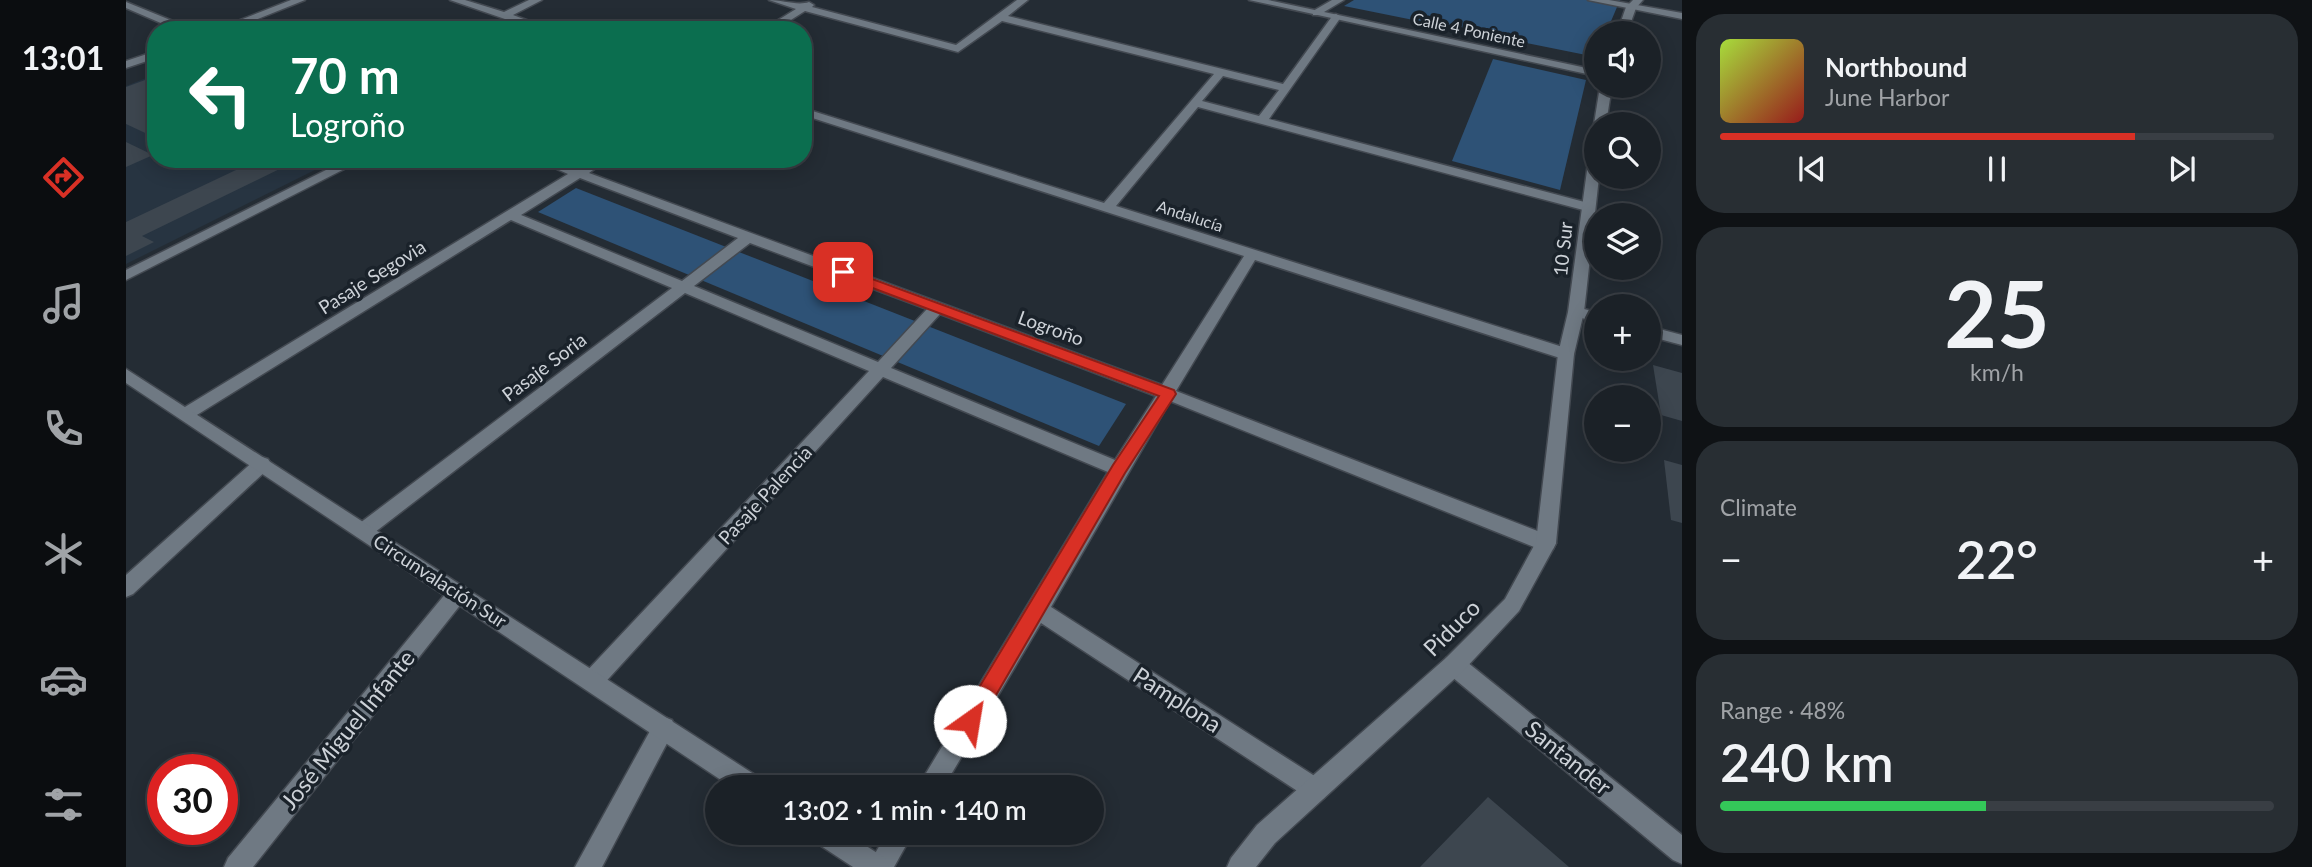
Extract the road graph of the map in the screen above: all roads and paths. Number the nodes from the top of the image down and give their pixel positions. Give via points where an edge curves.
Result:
1 (300, 0) edge
2 (455, 0) edge
3 (537, 0) edge
4 (774, 0) edge
5 (817, 0) edge
6 (1023, 0) edge
7 (1254, 0) edge
8 (1339, 0) edge
9 (1593, 0) edge
10 (1635, 4) edge
11 (126, 5) edge
12 (803, 8) junction
13 (1316, 13) junction
14 (504, 16) junction
15 (1682, 16) edge
16 (1000, 17) junction
17 (1336, 17) junction
18 (164, 21) edge
19 (244, 21) edge
20 (520, 21) edge
21 (782, 21) edge
22 (1627, 21) edge
23 (147, 57) edge
24 (126, 65) edge
25 (1584, 69) edge
26 (1221, 72) junction
27 (1285, 88) junction
28 (1195, 103) junction
29 (812, 114) edge
30 (1262, 121) junction
31 (340, 168) edge
32 (565, 168) edge
33 (587, 168) edge
34 (579, 173) junction
35 (1584, 205) edge
36 (1107, 208) junction
37 (510, 215) junction
38 (1584, 235) edge
39 (749, 237) junction
40 (1252, 254) junction
41 (126, 276) edge
42 (683, 288) junction
43 (937, 308) junction
44 (1576, 312) junction
45 (1584, 314) edge
46 (1661, 334) edge
47 (1682, 340) edge
48 (1566, 354) junction
49 (882, 370) junction
50 (126, 375) edge
51 (1168, 394) junction
52 (186, 414) junction
53 (262, 464) junction
54 (1119, 469) junction
55 (363, 531) junction
56 (1546, 543) junction
57 (126, 587) edge
58 (458, 593) junction
59 (1038, 610) junction
60 (1454, 665) junction
61 (592, 681) junction
62 (664, 728) junction
63 (735, 775) edge
64 (937, 775) edge
65 (1316, 790) junction
66 (843, 845) edge
67 (893, 845) edge
68 (1682, 851) edge
69 (237, 867) edge
70 (588, 867) edge
71 (878, 867) edge
72 (1240, 867) edge

1 - 19 street
2 - 14 street
3 - 14 street
4 - 12 street
5 - 12 street
6 - 16 street
7 - 13 street, Calle 4 Poniente
8 - 13 street
9 - 10 street
10 - 15 street
10 - 22 street
11 - 18 street
12 - 16 street via 957,49
12 - 21 street
13 - 17 street, Calle 4 Poniente
14 - 20 street
16 - 26 street
17 - 25 street, Calle 4 Poniente
17 - 27 street
23 - 24 street
26 - 27 street
26 - 28 street
27 - 30 street
28 - 30 street
28 - 36 street
29 - 36 street, Andalucía
30 - 35 street
31 - 41 street
32 - 34 street, Logroño
33 - 34 street, Pasaje Segovia
34 - 37 street, Pasaje Segovia
34 - 39 street, Logroño
36 - 40 street, Andalucía
37 - 42 street
37 - 52 street, Pasaje Segovia
38 - 44 street, 10 Sur
39 - 42 street, Pasaje Soria
39 - 43 street, Logroño
40 - 48 street, Andalucía
40 - 51 street
42 - 49 street
42 - 55 street, Pasaje Soria
43 - 49 street, Pasaje Palencia
43 - 51 street, Logroño
44 - 45 street
44 - 48 street, 10 Sur
46 - 47 street
48 - 56 street, Piduco
49 - 54 street
49 - 61 street, Pasaje Palencia
50 - 52 street, Circunvalación Sur
51 - 54 street
51 - 56 street, Logroño
52 - 53 street, Circunvalación Sur
53 - 55 street, Circunvalación Sur
53 - 57 street
54 - 59 street
55 - 58 street, Circunvalación Sur
56 - 60 street, Piduco via 1512,605
58 - 61 street, Circunvalación Sur
58 - 69 street, José Miguel Infante
59 - 64 street
59 - 65 street, Pamplona
60 - 65 street, Piduco
60 - 68 street, Santander
61 - 62 street, Circunvalación Sur
62 - 63 street, Circunvalación Sur
62 - 70 street
65 - 72 street, Piduco via 1266,834
66 - 71 street
67 - 71 street

